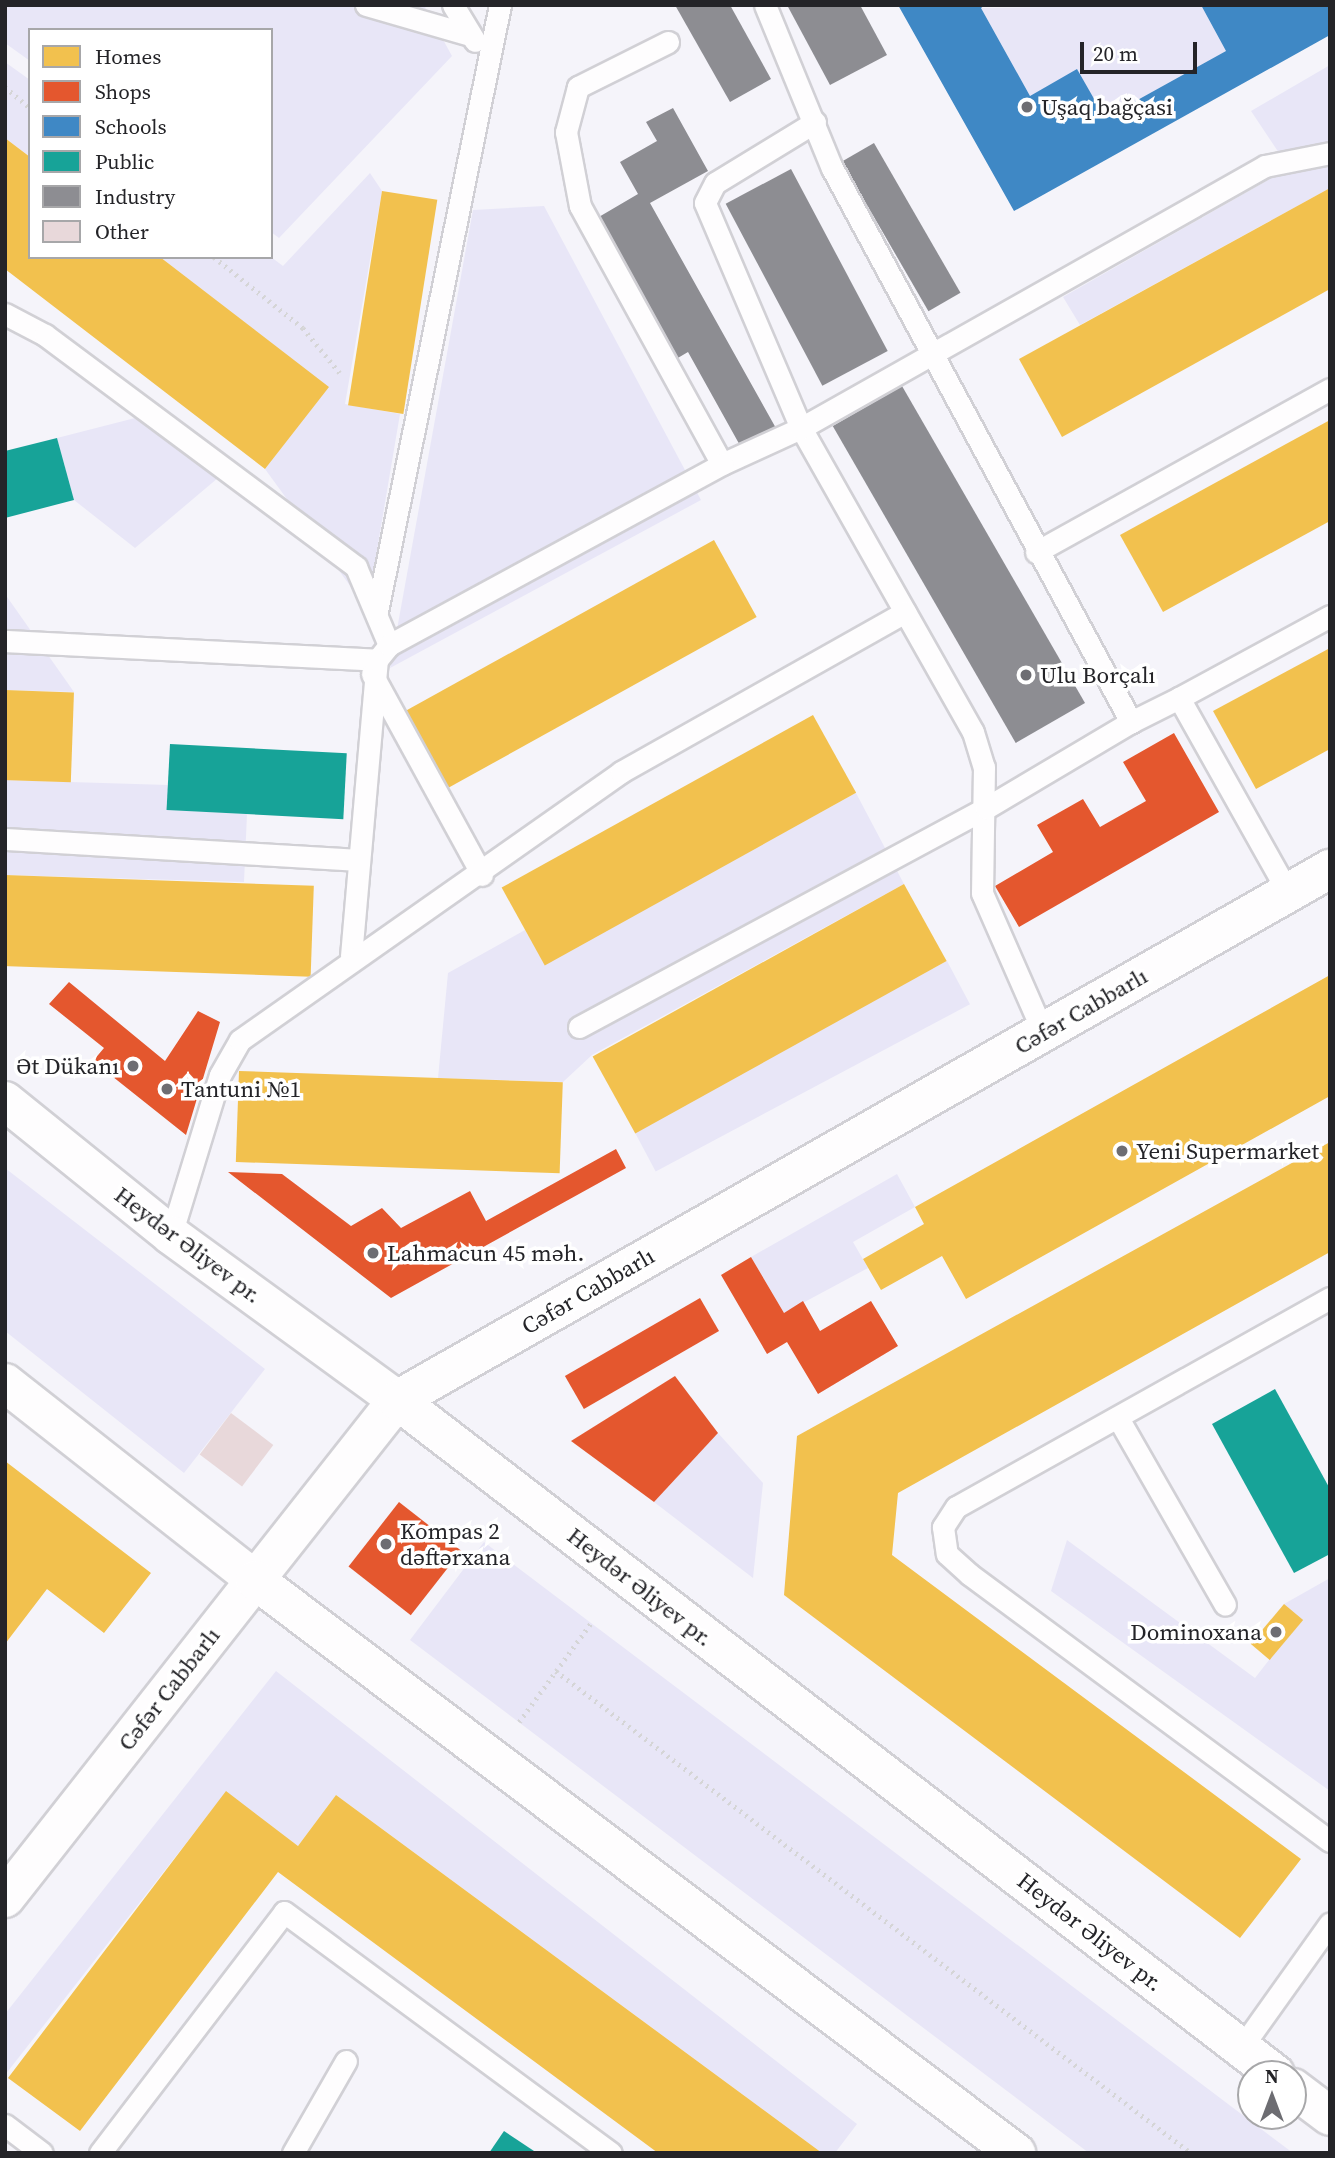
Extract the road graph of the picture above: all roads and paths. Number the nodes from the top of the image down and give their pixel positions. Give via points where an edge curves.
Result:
1 (366, 5) edge
2 (453, 5) edge
3 (500, 5) edge
4 (765, 5) edge
5 (471, 35) junction
6 (668, 43) dead end
7 (485, 58) junction
8 (5, 87) edge
9 (28, 106) edge
10 (815, 122) junction
11 (1330, 153) edge
12 (217, 259) edge
13 (5, 314) edge
14 (933, 352) junction
15 (340, 373) dead end
16 (1330, 389) edge
17 (801, 428) junction
18 (722, 464) junction
19 (1036, 552) junction
20 (377, 611) junction
21 (905, 612) junction
22 (1330, 616) edge
23 (5, 641) edge
24 (379, 660) junction
25 (1179, 698) junction
26 (1131, 722) junction
27 (986, 808) junction
28 (5, 839) edge
29 (357, 860) junction
30 (1330, 869) edge
31 (482, 875) junction
32 (1288, 892) junction
33 (351, 956) junction
34 (579, 1027) dead end
35 (1044, 1032) junction
36 (5, 1101) edge
37 (171, 1235) junction
38 (1330, 1298) edge
39 (5, 1383) edge
40 (397, 1400) junction
41 (1118, 1418) junction
42 (255, 1580) junction
43 (1225, 1605) dead end
44 (591, 1623) dead end
45 (556, 1671) junction
46 (519, 1722) dead end
47 (1330, 1841) edge
48 (7, 1891) edge
49 (1330, 1923) edge
50 (1241, 2048) junction
51 (346, 2060) dead end
52 (1257, 2060) edge
53 (1307, 2099) edge
54 (1330, 2116) edge
55 (5, 2124) edge
56 (998, 2146) edge
57 (42, 2153) edge
58 (100, 2153) edge
59 (293, 2153) edge
60 (611, 2153) edge
61 (1191, 2153) edge

1 - 5 lane
2 - 5 lane
3 - 7 lane
4 - 10 lane
5 - 7 lane
6 - 18 lane via 578,87 566,132 580,206
7 - 20 lane via 481,108
8 - 9 path
10 - 14 lane via 832,168
10 - 17 lane via 715,183 705,203
11 - 14 lane via 1265,166
12 - 15 path via 303,328
13 - 20 lane via 45,335 356,567
14 - 17 lane
14 - 19 lane
16 - 19 lane
17 - 18 lane
17 - 21 lane
18 - 24 lane
19 - 26 lane
20 - 24 lane
21 - 27 lane via 972,732 984,767
21 - 31 lane via 621,772
22 - 25 lane
23 - 24 lane
24 - 29 lane
24 - 31 lane
25 - 26 lane
25 - 32 lane
26 - 27 lane
27 - 34 lane
27 - 35 lane via 982,893
28 - 29 lane
29 - 33 lane
30 - 32 main road, Cəfər Cabbarlı
31 - 33 lane
32 - 35 main road, Cəfər Cabbarlı
33 - 37 lane via 240,1040 220,1075
35 - 40 main road, Cəfər Cabbarlı
36 - 37 main road, Heydər Əliyev pr.
37 - 40 main road, Heydər Əliyev pr.
38 - 41 lane
39 - 42 main road
40 - 42 main road, Cəfər Cabbarlı
40 - 50 main road, Heydər Əliyev pr.
41 - 43 lane
41 - 47 lane via 956,1507 943,1527 947,1554
42 - 48 main road, Cəfər Cabbarlı
42 - 56 main road
44 - 45 path
45 - 46 path
45 - 61 path
49 - 50 lane
50 - 52 main road, Heydər Əliyev pr.
51 - 59 lane
53 - 54 main road
55 - 57 lane
58 - 60 lane via 284,1912

